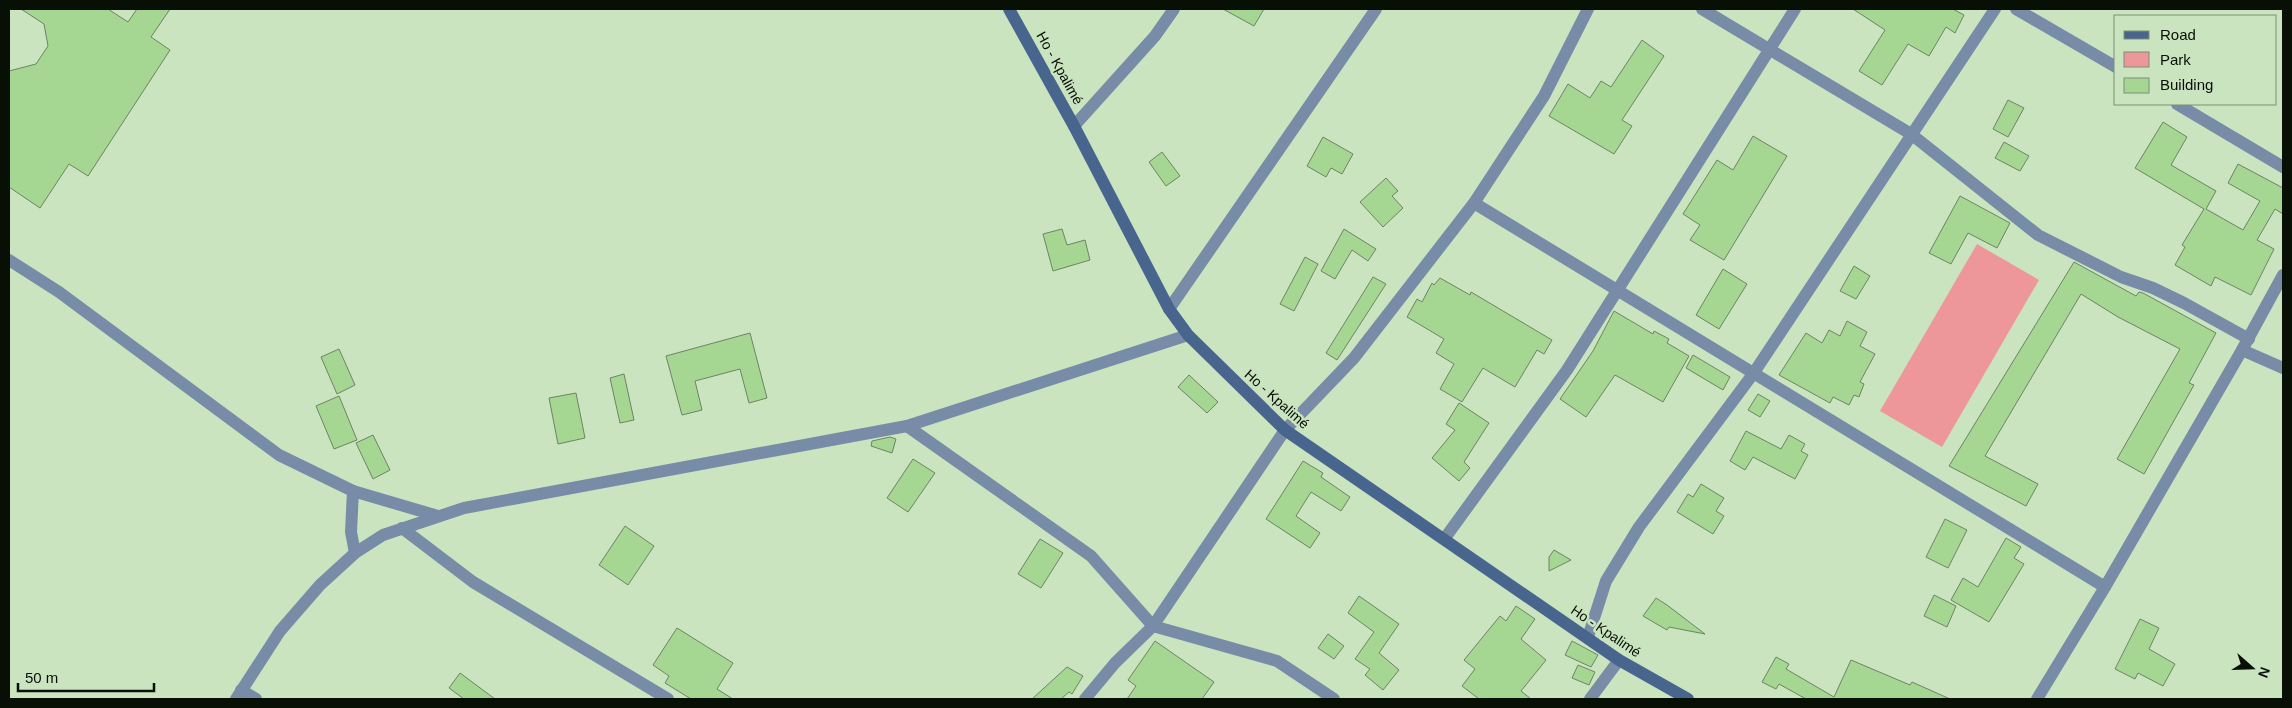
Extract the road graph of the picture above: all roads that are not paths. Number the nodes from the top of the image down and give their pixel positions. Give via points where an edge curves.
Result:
1 (1009, 9) edge
2 (1174, 9) edge
3 (1376, 9) edge
4 (1588, 9) edge
5 (1702, 9) edge
6 (1795, 9) edge
7 (1995, 9) edge
8 (2016, 9) edge
9 (1768, 50) junction
10 (2114, 67) edge
11 (2179, 105) edge
12 (1074, 126) junction
13 (1911, 134) junction
14 (2283, 166) edge
15 (1474, 203) junction
16 (9, 260) edge
17 (2283, 275) edge
18 (1617, 291) junction
19 (1169, 309) junction
20 (1188, 335) junction
21 (2249, 339) junction
22 (2242, 350) junction
23 (2283, 368) edge
24 (1753, 374) junction
25 (907, 426) junction
26 (1285, 430) junction
27 (353, 491) junction
28 (438, 516) junction
29 (402, 528) junction
30 (1445, 538) junction
31 (355, 553) junction
32 (2105, 587) junction
33 (1152, 626) junction
34 (1588, 637) junction
35 (1619, 660) junction
36 (238, 694) edge
37 (256, 699) edge
38 (668, 699) edge
39 (1084, 699) edge
40 (1334, 699) edge
41 (1590, 699) edge
42 (1688, 699) edge
43 (2037, 699) edge

1 - 12 main road, Ho - Kpalimé
2 - 12 street via 1155,36
3 - 19 street
4 - 15 street via 1544,96
5 - 9 street
6 - 9 street
7 - 13 street
8 - 10 street
9 - 13 street
9 - 18 street
11 - 14 street
12 - 19 main road, Ho - Kpalimé
13 - 21 street via 2038,235 2120,277 2184,303
13 - 24 street
15 - 18 street
15 - 26 street via 1354,358
16 - 27 street via 59,292 279,455
17 - 21 street
18 - 24 street
18 - 30 street via 1568,370
19 - 20 main road, Ho - Kpalimé
20 - 25 street
20 - 26 main road, Ho - Kpalimé
21 - 22 street
22 - 23 street
22 - 32 street
24 - 32 street
24 - 34 street via 1639,528 1606,581
25 - 28 street via 464,508
25 - 33 street via 1091,556
26 - 30 main road, Ho - Kpalimé
26 - 33 street
27 - 28 street
27 - 31 street via 351,532
28 - 29 street
29 - 31 street via 383,535
29 - 38 street via 473,582
30 - 34 main road, Ho - Kpalimé
31 - 36 street via 320,585 280,630
32 - 43 street
33 - 39 street
33 - 40 street via 1277,661
34 - 35 main road, Ho - Kpalimé
35 - 41 street
35 - 42 main road, Ho - Kpalimé
36 - 37 street

